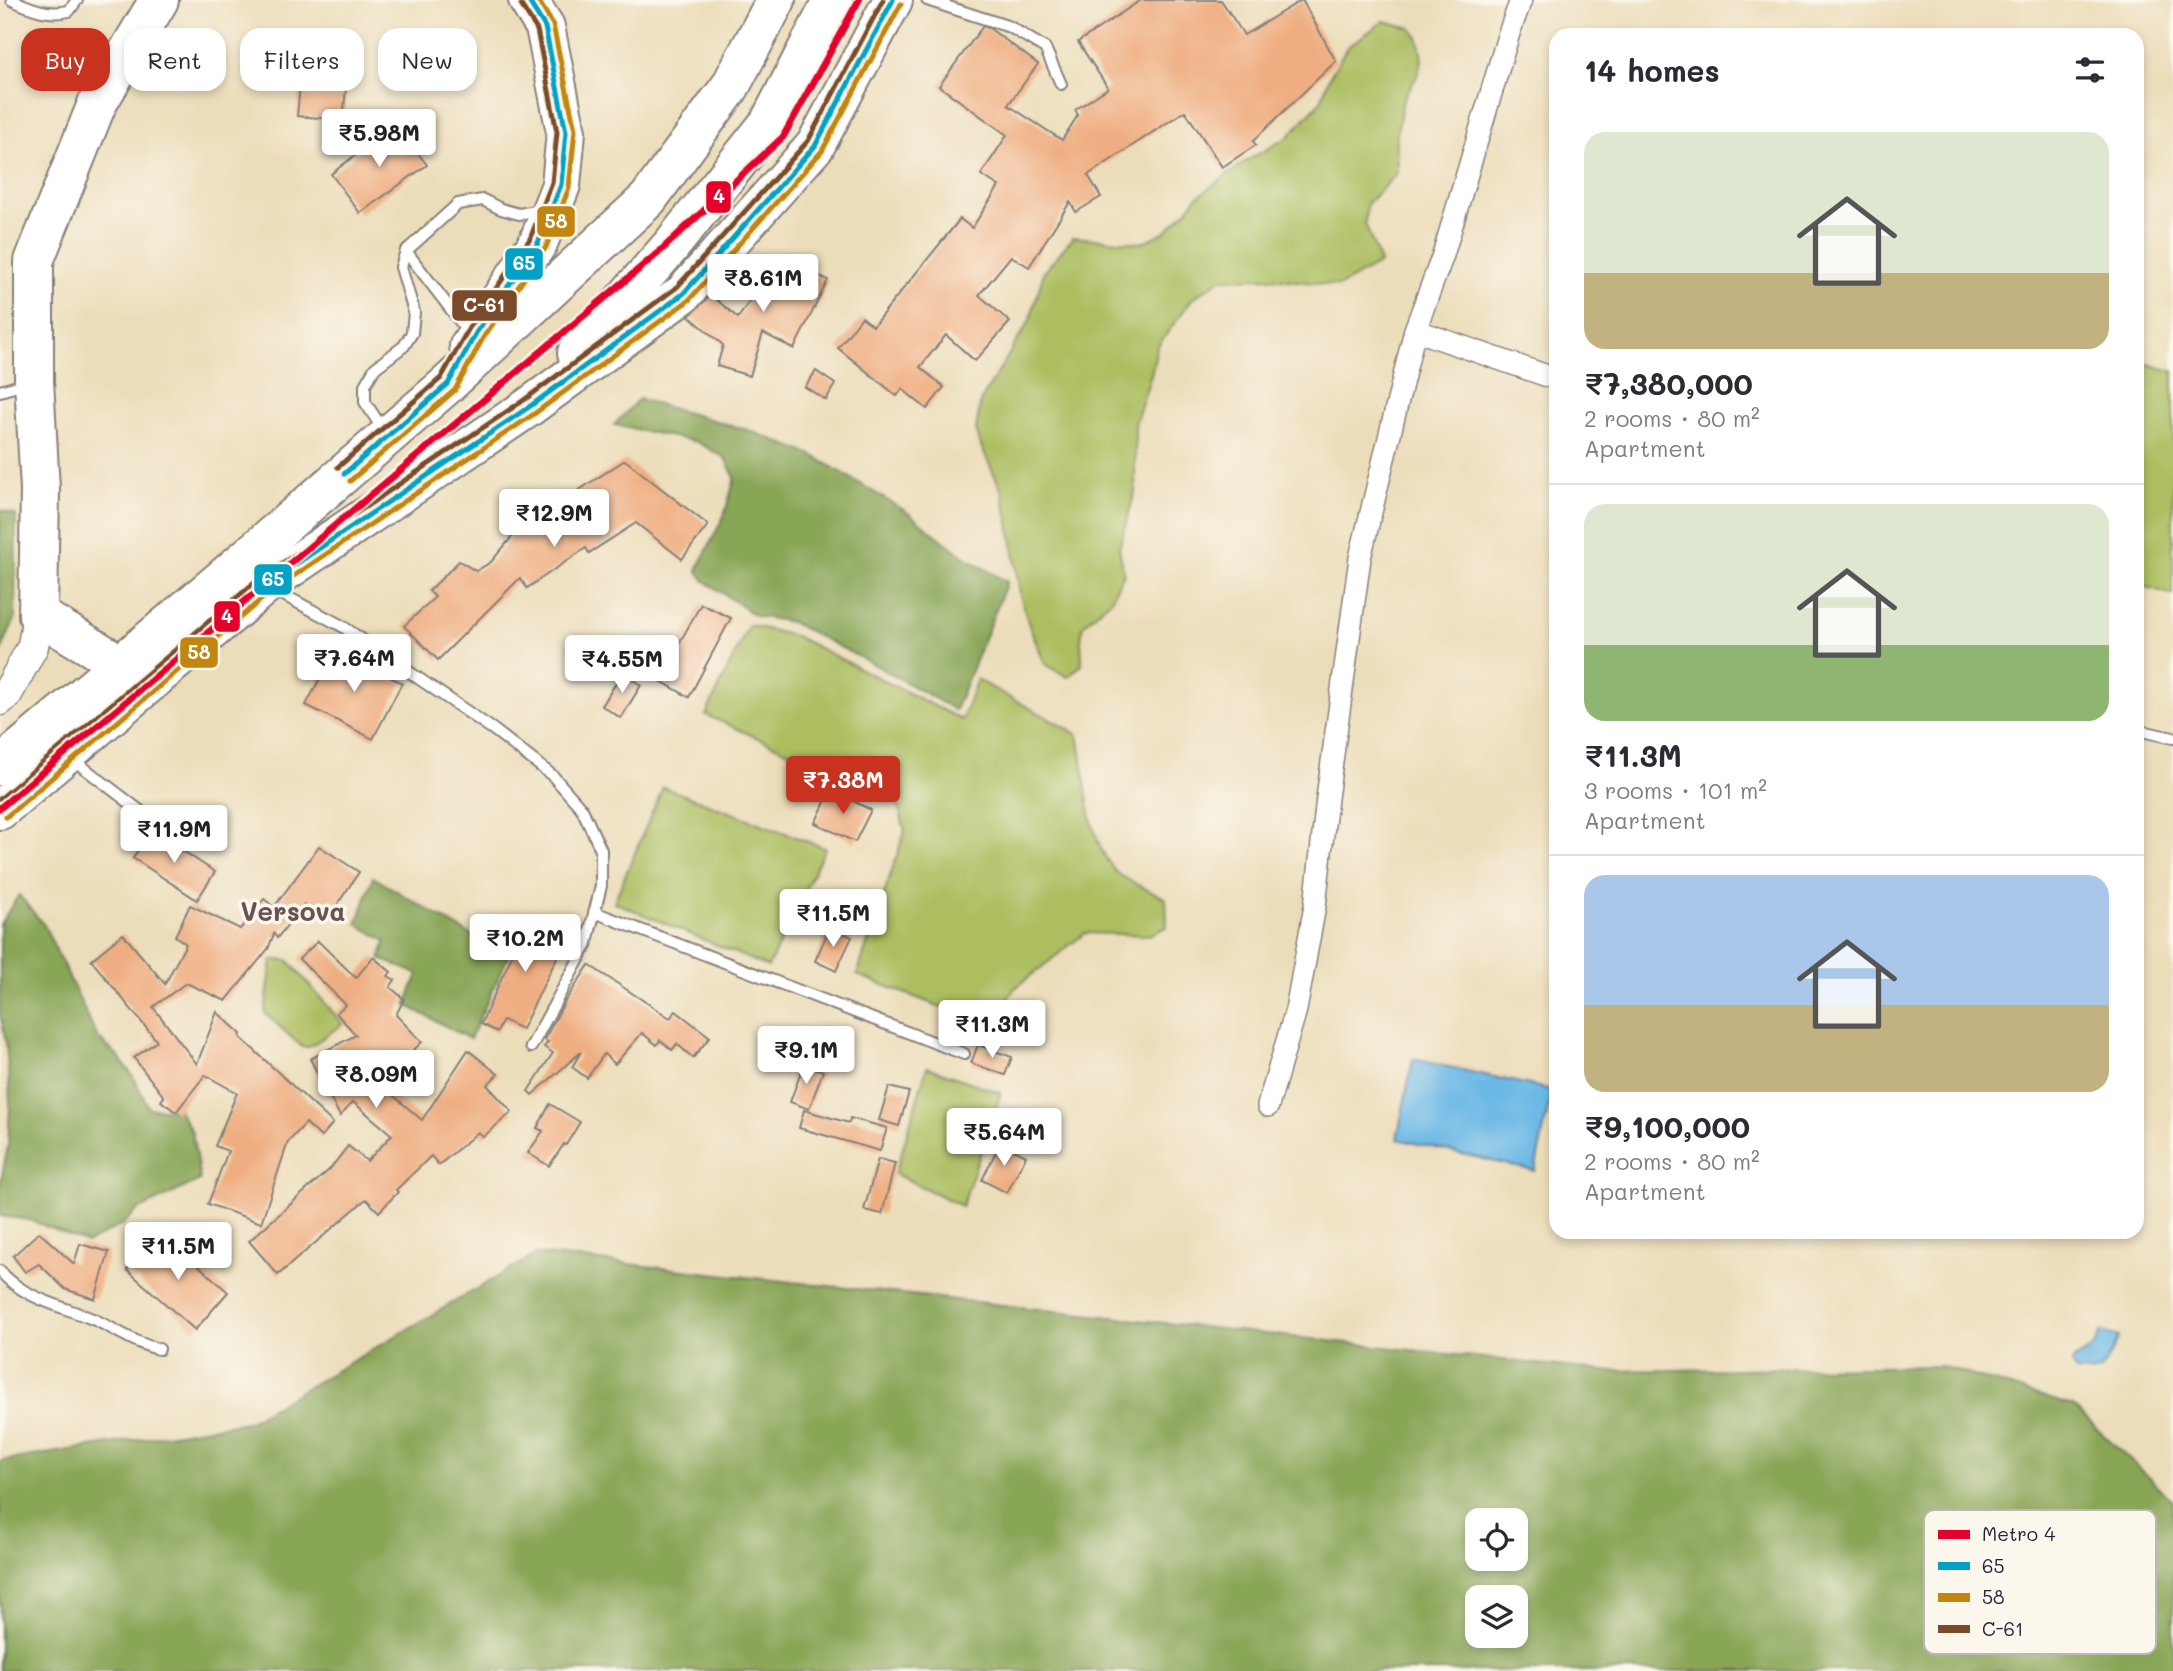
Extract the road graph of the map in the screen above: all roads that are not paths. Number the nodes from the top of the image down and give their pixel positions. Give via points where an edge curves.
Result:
1 (12, 0) edge
2 (77, 0) edge
3 (159, 0) edge
4 (528, 0) edge
5 (776, 0) edge
6 (833, 0) edge
7 (893, 0) edge
8 (927, 0) edge
9 (1521, 0) edge
10 (1061, 84) dead end
11 (551, 208) junction
12 (406, 251) junction
13 (1415, 330) junction
14 (473, 338) junction
15 (1549, 377) edge
16 (448, 384) junction
17 (17, 386) edge
18 (529, 407) junction
19 (388, 436) junction
20 (265, 585) junction
21 (38, 615) junction
22 (120, 664) junction
23 (0, 700) edge
24 (2144, 732) edge
25 (2173, 738) edge
26 (66, 754) junction
27 (0, 766) edge
28 (0, 810) edge
29 (181, 842) dead end
30 (594, 912) junction
31 (531, 1047) dead end
32 (964, 1054) dead end
33 (1268, 1106) dead end
34 (0, 1270) edge
35 (159, 1349) dead end

1 - 2 lane via 57,14 69,11
3 - 17 highway via 97,104 34,261
4 - 11 highway via 545,27 566,132 561,185
5 - 16 highway via 730,87 648,199
6 - 18 highway via 769,123 670,247
7 - 18 highway via 807,156 683,294
8 - 10 lane via 1010,27 1045,48
9 - 13 street via 1443,255
11 - 12 lane via 520,214 482,200 458,204
11 - 14 highway via 538,243
12 - 14 lane
12 - 19 lane via 401,267 414,312 412,332 404,346 376,368 365,386 365,402
13 - 15 street
13 - 33 street via 1360,558 1315,906 1296,1010
14 - 16 highway
16 - 19 highway
17 - 21 highway via 40,489
18 - 20 highway
19 - 22 highway
20 - 26 highway
20 - 30 lane via 342,626 553,776 582,809 601,850 601,886
21 - 22 highway
21 - 23 street via 33,646
22 - 27 highway
24 - 25 lane
26 - 28 highway
26 - 29 lane
30 - 31 lane via 586,946
30 - 32 lane
34 - 35 lane via 28,1293

